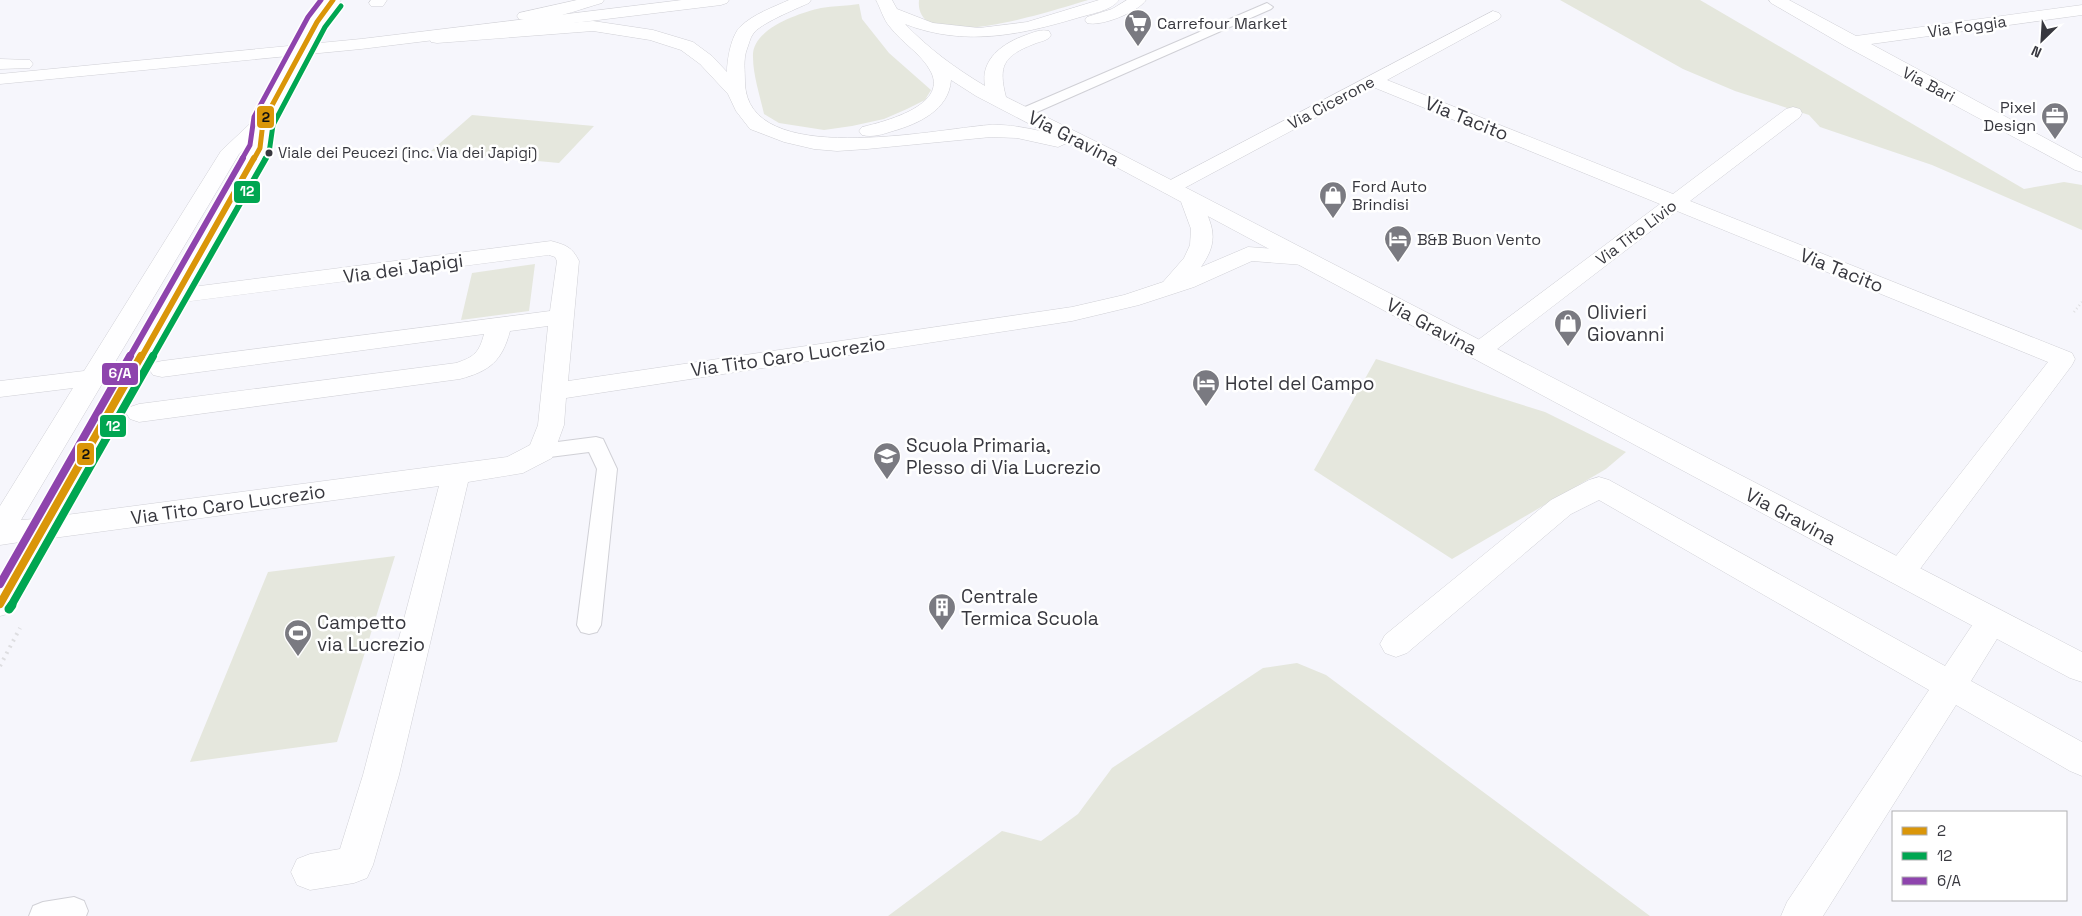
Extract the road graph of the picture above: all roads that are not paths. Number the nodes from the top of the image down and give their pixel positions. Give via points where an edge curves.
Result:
1 (333, 0) edge
2 (596, 0) edge
3 (721, 0) edge
4 (803, 0) edge
5 (1111, 0) edge
6 (1138, 0) edge
7 (1777, 0) edge
8 (887, 6) edge
9 (1267, 7) dead end
10 (2082, 10) edge
11 (1493, 16) dead end
12 (558, 19) junction
13 (495, 21) junction
14 (1851, 42) junction
15 (361, 44) junction
16 (930, 58) junction
17 (0, 65) edge
18 (0, 78) edge
19 (1372, 80) junction
20 (736, 92) junction
21 (997, 100) junction
22 (1023, 113) junction
23 (1793, 113) dead end
24 (264, 122) junction
25 (791, 138) junction
26 (1112, 157) junction
27 (2082, 166) edge
28 (1180, 193) junction
29 (1675, 203) junction
30 (1304, 258) junction
31 (1171, 286) junction
32 (172, 303) junction
33 (132, 314) junction
34 (561, 317) junction
35 (499, 325) junction
36 (1479, 351) junction
37 (162, 369) dead end
38 (92, 378) junction
39 (0, 389) edge
40 (554, 390) junction
41 (139, 413) dead end
42 (542, 451) junction
43 (456, 473) junction
44 (43, 528) junction
45 (0, 530) edge
46 (0, 534) edge
47 (1900, 573) junction
48 (0, 604) edge
49 (1992, 621) junction
50 (589, 625) dead end
51 (1396, 644) dead end
52 (2082, 668) edge
53 (1950, 686) junction
54 (2082, 760) edge
55 (310, 872) dead end
56 (42, 916) edge
57 (72, 916) edge
58 (1800, 916) edge

1 - 24 main road, bridge via 317,22
2 - 13 main road
3 - 12 main road
4 - 20 main road via 746,30 736,56
5 - 8 main road via 1056,19 999,33 943,30 927,26
6 - 21 main road via 1118,12 1032,38 1012,48 998,60 992,73
7 - 14 main road, Via Bari
8 - 16 main road, Via Gravina via 896,26
9 - 22 lane
10 - 14 main road, Via Foggia
11 - 19 main road, Via Cicerone
12 - 13 main road
12 - 15 main road
13 - 17 main road
14 - 27 main road, Via Bari
15 - 18 main road
15 - 20 main road via 593,26 653,35 687,46 706,60
16 - 21 main road, Via Gravina
16 - 25 main road via 942,76 942,91 933,104 918,114 871,131
19 - 28 main road, Via Cicerone
19 - 29 main road, Via Tacito
20 - 25 main road via 745,111 758,125
21 - 22 main road, Via Gravina
22 - 26 main road, Via Gravina
23 - 29 main road, Via Tito Livio
24 - 32 main road via 260,148
24 - 33 main road via 231,151
25 - 26 main road via 837,145 991,131 1017,132
26 - 28 main road, Via Gravina
28 - 30 main road, Via Gravina
28 - 31 main road via 1202,229 1201,248 1189,268
29 - 36 main road, Via Tito Livio
29 - 47 main road, Via Tacito via 2063,359
30 - 31 main road, Via Tito Caro Lucrezio via 1248,254
30 - 36 main road, Via Gravina
31 - 40 main road, Via Tito Caro Lucrezio via 1131,300 1072,314
32 - 33 main road, Via dei Japigi
32 - 34 main road, Via dei Japigi via 551,248 564,252 568,261
32 - 44 main road
33 - 38 main road
34 - 35 main road
34 - 40 main road, Via dei Japigi
35 - 37 main road
35 - 41 main road via 492,350 481,363 460,371
36 - 47 main road, Via Gravina
38 - 39 main road
38 - 45 main road
40 - 42 main road via 551,425
42 - 43 main road, Via Tito Caro Lucrezio via 513,466
42 - 50 lane via 596,444 606,469
43 - 44 main road, Via Tito Caro Lucrezio
43 - 55 main road via 381,775 354,865
44 - 46 main road, Via Tito Caro Lucrezio
44 - 48 main road
47 - 49 main road, Via Gravina
49 - 52 main road, Via Gravina
49 - 53 main road
51 - 53 main road via 1561,507 1599,487
53 - 54 main road
53 - 58 main road
56 - 57 lane via 74,911

